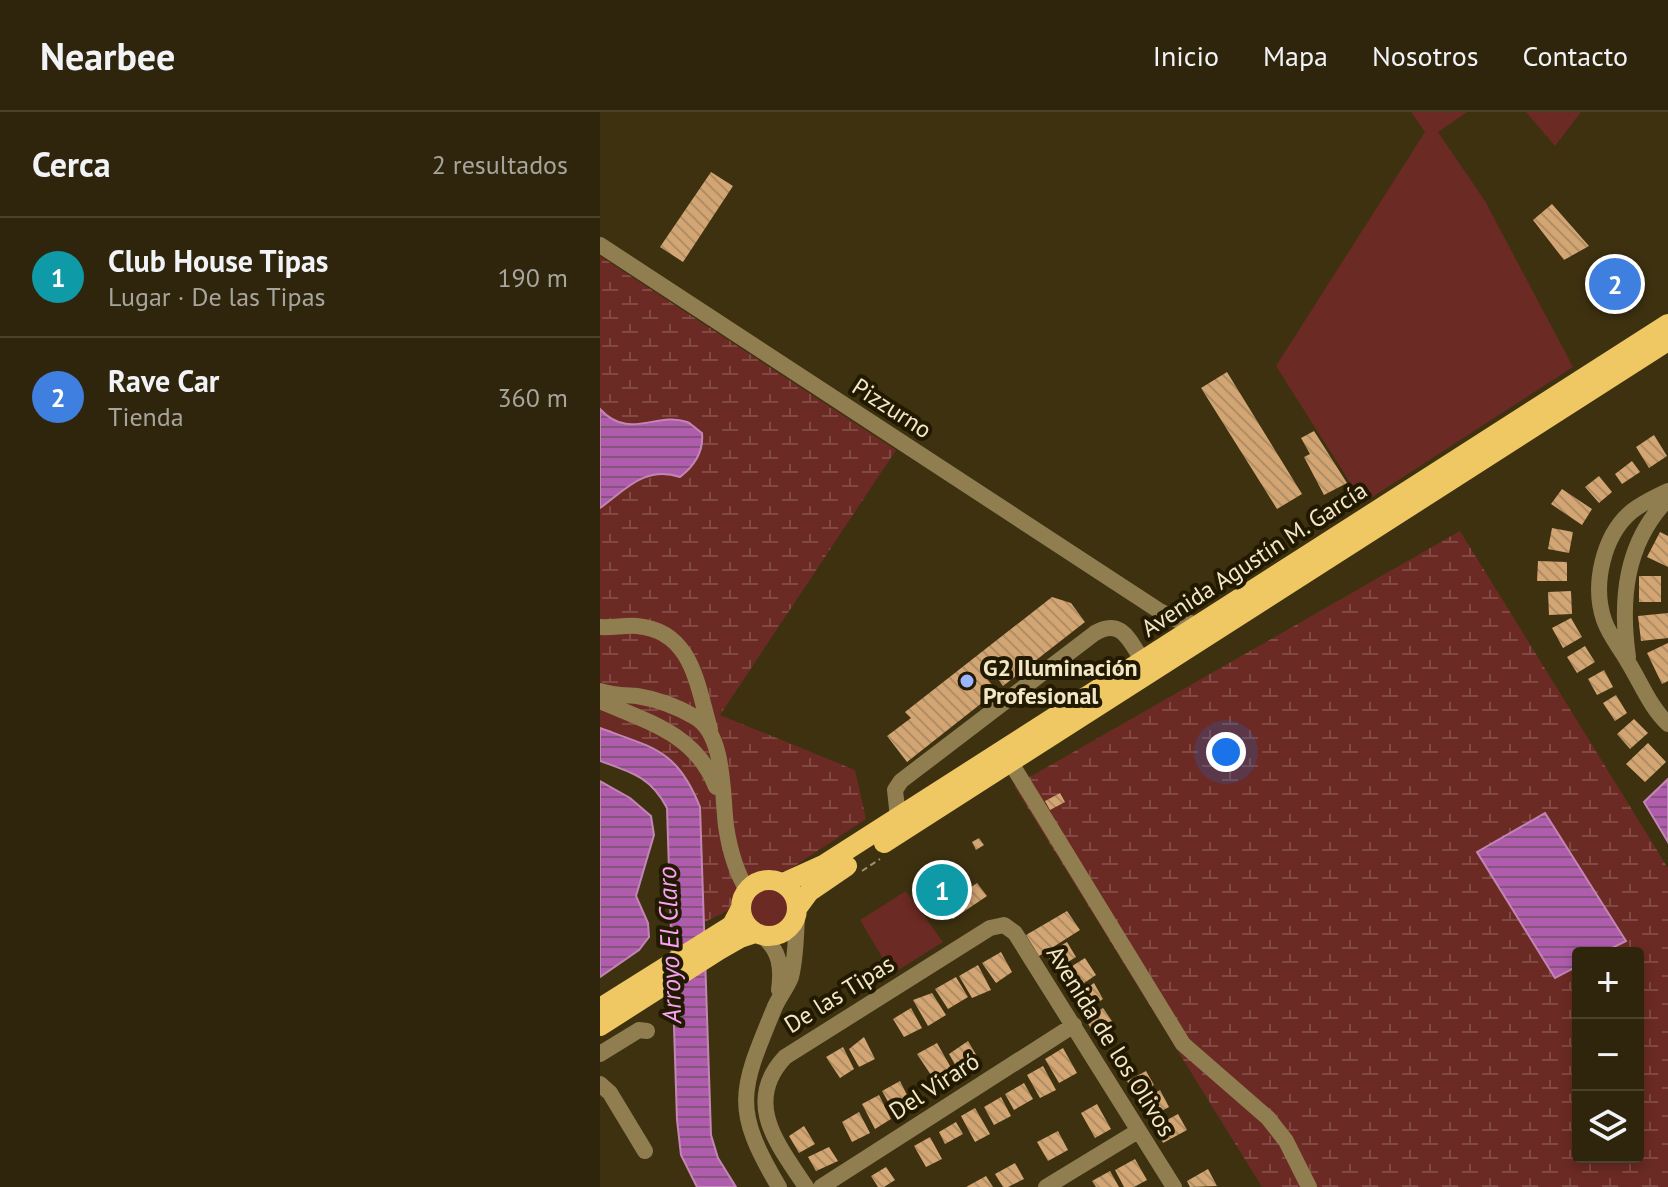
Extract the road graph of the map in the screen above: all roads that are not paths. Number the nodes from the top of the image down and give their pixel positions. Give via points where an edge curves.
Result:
1 (600, 245) edge
2 (1668, 324) edge
3 (1668, 341) edge
4 (1668, 491) edge
5 (1668, 499) edge
6 (1604, 559) junction
7 (1629, 567) junction
8 (1158, 610) junction
9 (1200, 625) junction
10 (600, 627) edge
11 (1150, 657) junction
12 (1629, 663) junction
13 (600, 691) edge
14 (600, 701) edge
15 (1668, 724) edge
16 (710, 731) junction
17 (1011, 763) junction
18 (724, 806) junction
19 (898, 818) junction
20 (783, 883) junction
21 (744, 899) junction
22 (797, 911) junction
23 (1004, 925) joint
24 (758, 934) junction
25 (718, 943) junction
26 (665, 977) junction
27 (778, 1000) junction
28 (600, 1008) edge
29 (1074, 1025) junction
30 (600, 1026) edge
31 (647, 1031) dead end
32 (600, 1054) edge
33 (601, 1087) edge
34 (1138, 1131) junction
35 (645, 1151) dead end
36 (779, 1187) edge
37 (806, 1187) edge
38 (821, 1187) edge
39 (1046, 1187) edge
40 (1174, 1187) edge
41 (1309, 1187) edge

1 - 8 street, Pizzurno
2 - 9 main road, Avenida Agustín M. García
3 - 17 main road, Avenida Agustín M. García
4 - 6 street via 1630,513 1614,532
5 - 7 street via 1643,534
6 - 7 street
6 - 12 street via 1599,585 1602,615
7 - 12 street via 1624,610
8 - 9 street, Pizzurno
8 - 11 street via 1165,631
9 - 11 main road, Avenida Agustín M. García
10 - 16 street via 635,625 676,640 690,662
11 - 19 main road, Avenida Agustín M. García
11 - 19 street via 1116,627 1095,633 901,781 895,790
12 - 15 street
13 - 16 street via 677,708
14 - 18 street via 695,750 709,768
16 - 18 street
17 - 22 main road, Avenida Agustín M. García via 828,878 809,892
17 - 41 street via 1183,1044 1268,1118
18 - 21 street
19 - 20 main road, Avenida Agustín M. García via 825,864
20 - 21 main road via 764,880
20 - 22 main road via 796,897
21 - 24 main road via 747,927
21 - 25 main road
22 - 24 main road via 779,935
22 - 27 street via 790,977
23 - 29 street, Avenida de los Olivos via 1015,933
23 - 37 street, De las Tipas via 990,928 778,1065 766,1094 768,1127
24 - 25 main road
24 - 27 street via 772,944 779,960
25 - 26 main road
26 - 28 main road
26 - 30 main road
27 - 36 street via 750,1067 745,1101 752,1139
29 - 34 street, Avenida de los Olivos
29 - 38 street, Del Viraró
31 - 32 street via 639,1030
33 - 35 street via 610,1093
34 - 39 street
34 - 40 street, Avenida de los Olivos

